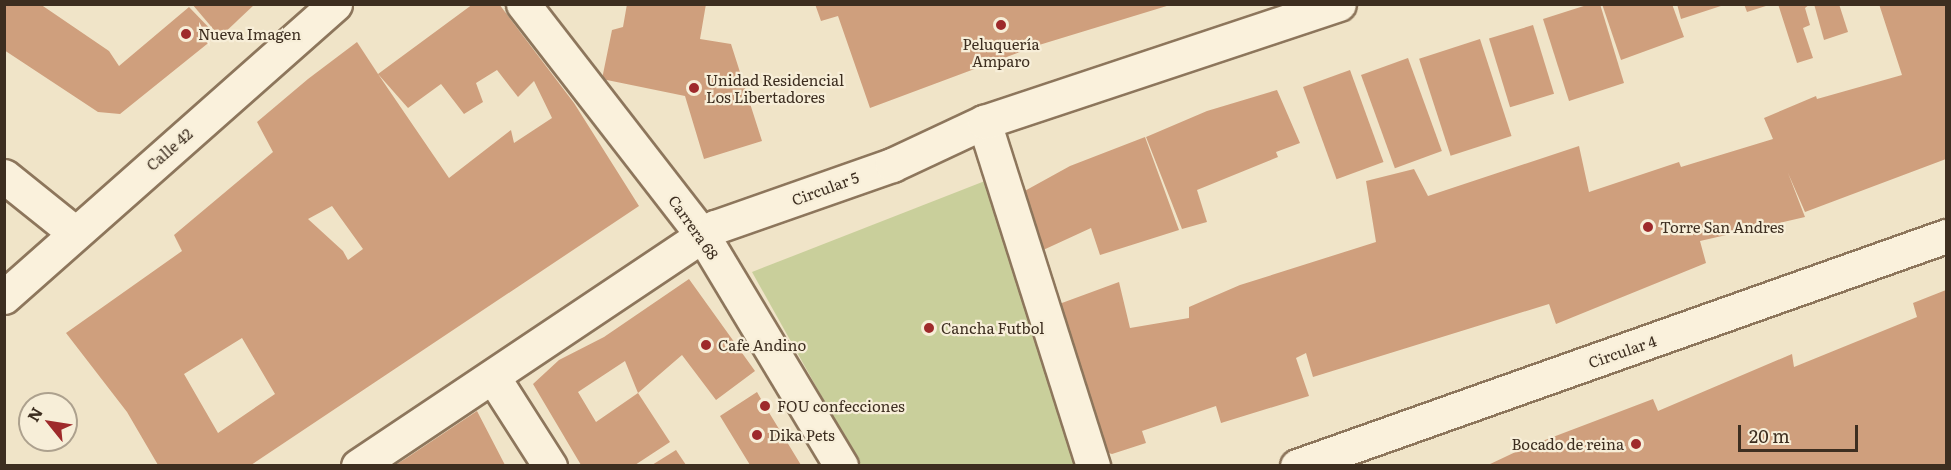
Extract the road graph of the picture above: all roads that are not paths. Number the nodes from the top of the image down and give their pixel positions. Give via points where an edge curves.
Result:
1 (335, 4) edge
2 (524, 4) edge
3 (1339, 4) edge
4 (984, 122) junction
5 (4, 176) edge
6 (74, 232) junction
7 (703, 236) junction
8 (1947, 236) edge
9 (4, 297) edge
10 (493, 377) junction
11 (358, 465) edge
12 (550, 465) edge
13 (841, 465) edge
14 (1093, 465) edge
15 (1297, 465) edge

1 - 6 street, Calle 42
2 - 7 street, Carrera 68
3 - 4 street, Circular 5
4 - 7 street, Circular 5 via 892,165 715,228
4 - 14 street
5 - 6 street
6 - 9 street, Calle 42
7 - 10 street, Circular 5
7 - 13 street, Carrera 68
8 - 15 street, Circular 4
10 - 11 street, Circular 5
10 - 12 street

